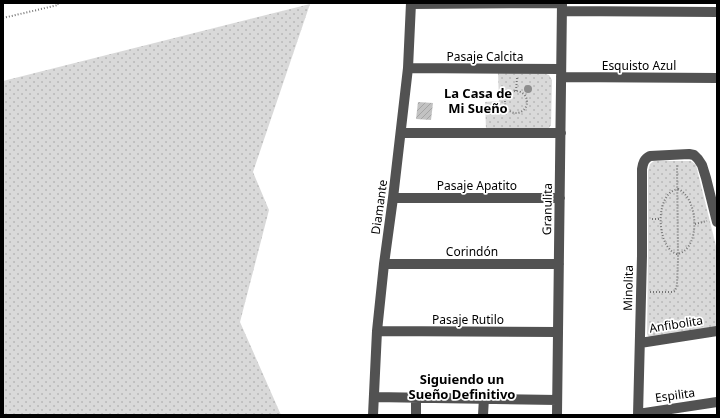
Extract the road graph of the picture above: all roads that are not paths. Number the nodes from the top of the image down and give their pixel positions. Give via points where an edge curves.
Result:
1 (411, 4) edge
2 (560, 6) edge
3 (717, 12) edge
4 (408, 68) junction
5 (561, 73) junction
6 (717, 78) edge
7 (401, 133) junction
8 (561, 133) junction
9 (394, 198) junction
10 (560, 198) junction
11 (717, 222) edge
12 (384, 264) junction
13 (559, 264) junction
14 (377, 331) junction
15 (717, 331) edge
16 (558, 332) junction
17 (640, 343) junction
18 (374, 397) junction
19 (416, 398) junction
20 (484, 398) junction
21 (557, 400) junction
22 (717, 402) edge
23 (638, 414) edge
24 (373, 415) edge
25 (416, 415) edge
26 (483, 415) edge
27 (557, 415) edge

1 - 2 street
1 - 4 street, Diamante
2 - 3 street
2 - 5 street, Granulita
4 - 5 street, Pasaje Calcita
4 - 7 street, Diamante
5 - 6 street, Esquisto Azul
5 - 8 street, Granulita
7 - 8 street
7 - 9 street, Diamante
8 - 10 street, Granulita
9 - 10 street, Pasaje Apatito
9 - 12 street, Diamante
10 - 13 street, Granulita
11 - 17 street, Minolita via 706,178 700,162 694,155 650,156 643,161
12 - 13 street, Corindón
12 - 14 street, Diamante
13 - 16 street, Granulita
14 - 16 street, Pasaje Rutilo
14 - 18 street, Diamante
15 - 17 street, Anfibolita
16 - 21 street, Granulita
17 - 23 street, Minolita
18 - 19 street
18 - 24 street, Diamante
19 - 20 street
19 - 25 street
20 - 21 street
20 - 26 street
21 - 27 street, Granulita
22 - 23 street, Espilita

